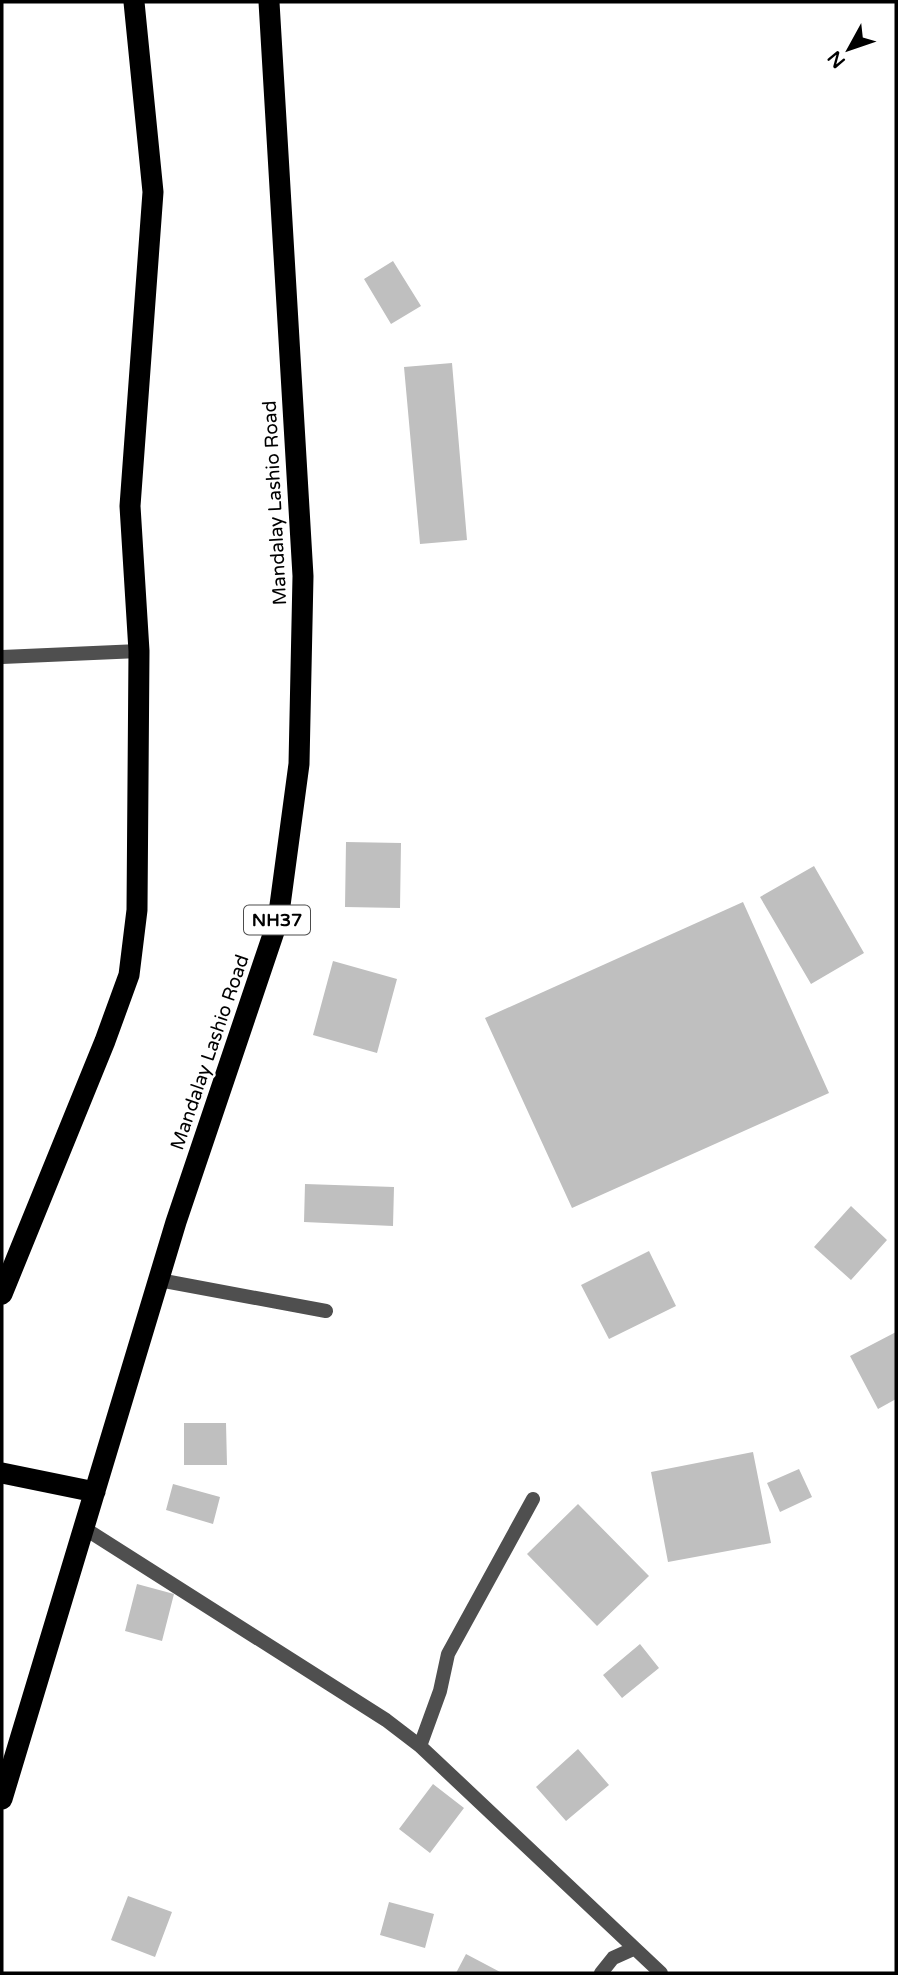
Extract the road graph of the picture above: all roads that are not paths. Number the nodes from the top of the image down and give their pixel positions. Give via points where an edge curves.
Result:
1 (134, 2) edge
2 (268, 2) edge
3 (139, 651) junction
4 (2, 657) edge
5 (159, 1280) junction
6 (2, 1294) edge
7 (326, 1311) dead end
8 (2, 1473) edge
9 (95, 1492) junction
10 (533, 1499) dead end
11 (84, 1528) junction
12 (420, 1746) junction
13 (2, 1799) edge
14 (633, 1949) junction
15 (601, 1973) edge
16 (661, 1973) edge

1 - 3 highway via 153,192 130,506
2 - 5 highway, Mandalay Lashio Road / NH37 via 303,576 299,764 278,920
3 - 4 street
3 - 6 highway via 137,910 129,975
5 - 7 street
5 - 9 highway, Mandalay Lashio Road / NH37
8 - 9 highway
9 - 11 highway, Mandalay Lashio Road / NH37
10 - 12 street via 447,1654 440,1691
11 - 12 street
11 - 13 highway, Mandalay Lashio Road / NH37
12 - 14 street
14 - 15 street via 613,1958
14 - 16 street

